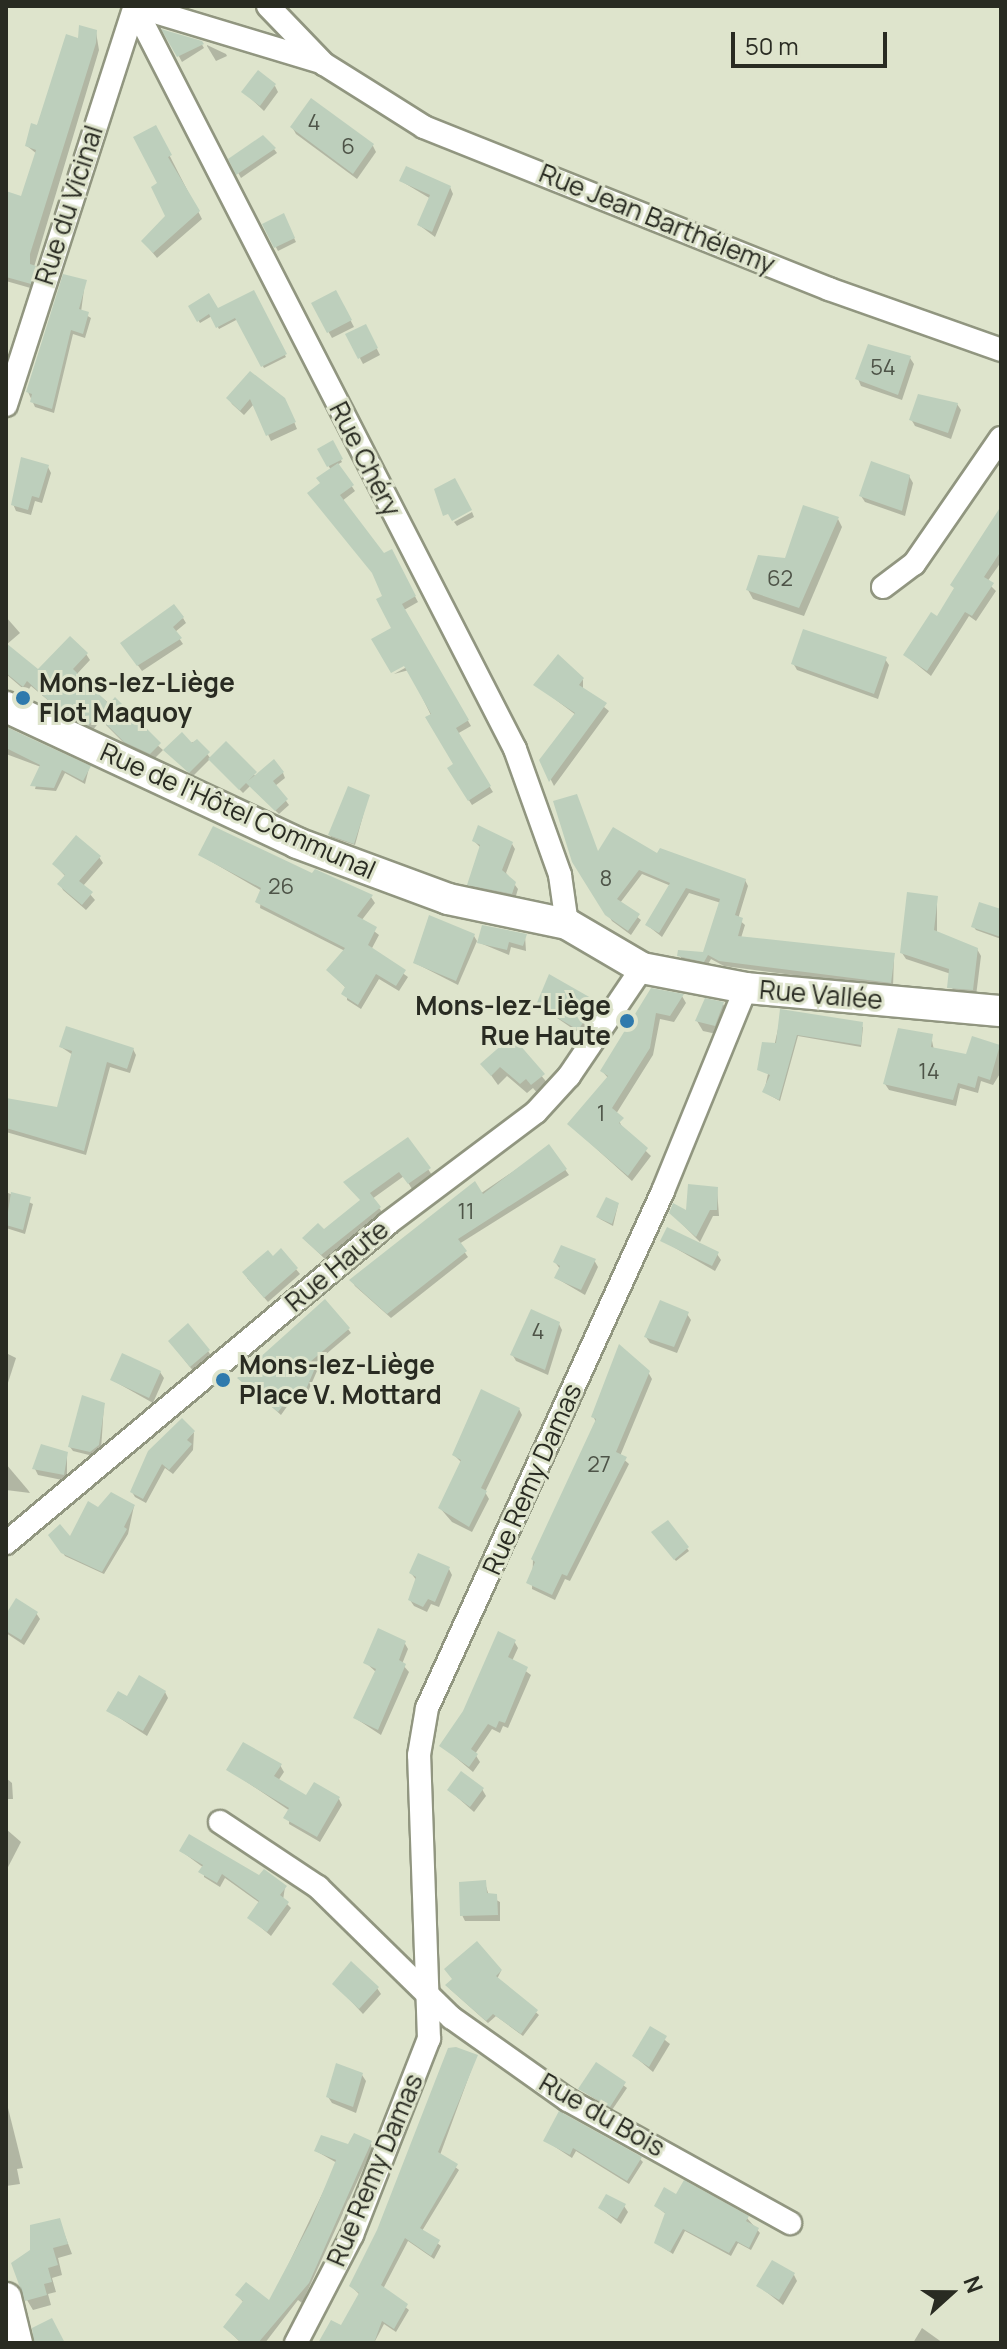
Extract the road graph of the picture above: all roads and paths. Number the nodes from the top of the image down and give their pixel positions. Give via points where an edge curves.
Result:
1 (134, 6) edge
2 (268, 6) edge
3 (324, 64) junction
4 (1001, 350) edge
5 (6, 405) edge
6 (1001, 438) edge
7 (883, 587) dead end
8 (6, 707) edge
9 (567, 924) junction
10 (642, 968) junction
11 (746, 988) junction
12 (1001, 1011) edge
13 (6, 1543) edge
14 (220, 1822) dead end
15 (427, 1990) junction
16 (790, 2223) dead end
17 (6, 2298) edge
18 (17, 2343) edge
19 (296, 2343) edge

1 - 3 street, Rue Jean Barthélemy
1 - 5 street, Rue du Vicinal
1 - 9 street, Rue Chéry via 515,749 560,875
2 - 3 street, Rue Jean Barthélemy
3 - 4 street, Rue Jean Barthélemy via 424,127 829,289
6 - 7 street via 914,564
8 - 9 street, Rue de l'Hôtel Communal via 297,843 448,899
9 - 10 street, Rue de l'Hôtel Communal
10 - 11 street, Rue Vallée
10 - 13 street, Rue Haute via 576,1068 536,1112 387,1224
11 - 12 street, Rue Vallée
11 - 15 street, Rue Remy Damas via 663,1191 427,1708 419,1755
14 - 15 street via 318,1887
15 - 16 street, Rue du Bois via 452,2018 568,2100
15 - 19 street, Rue Remy Damas via 429,2039 414,2082 352,2235
17 - 18 street

